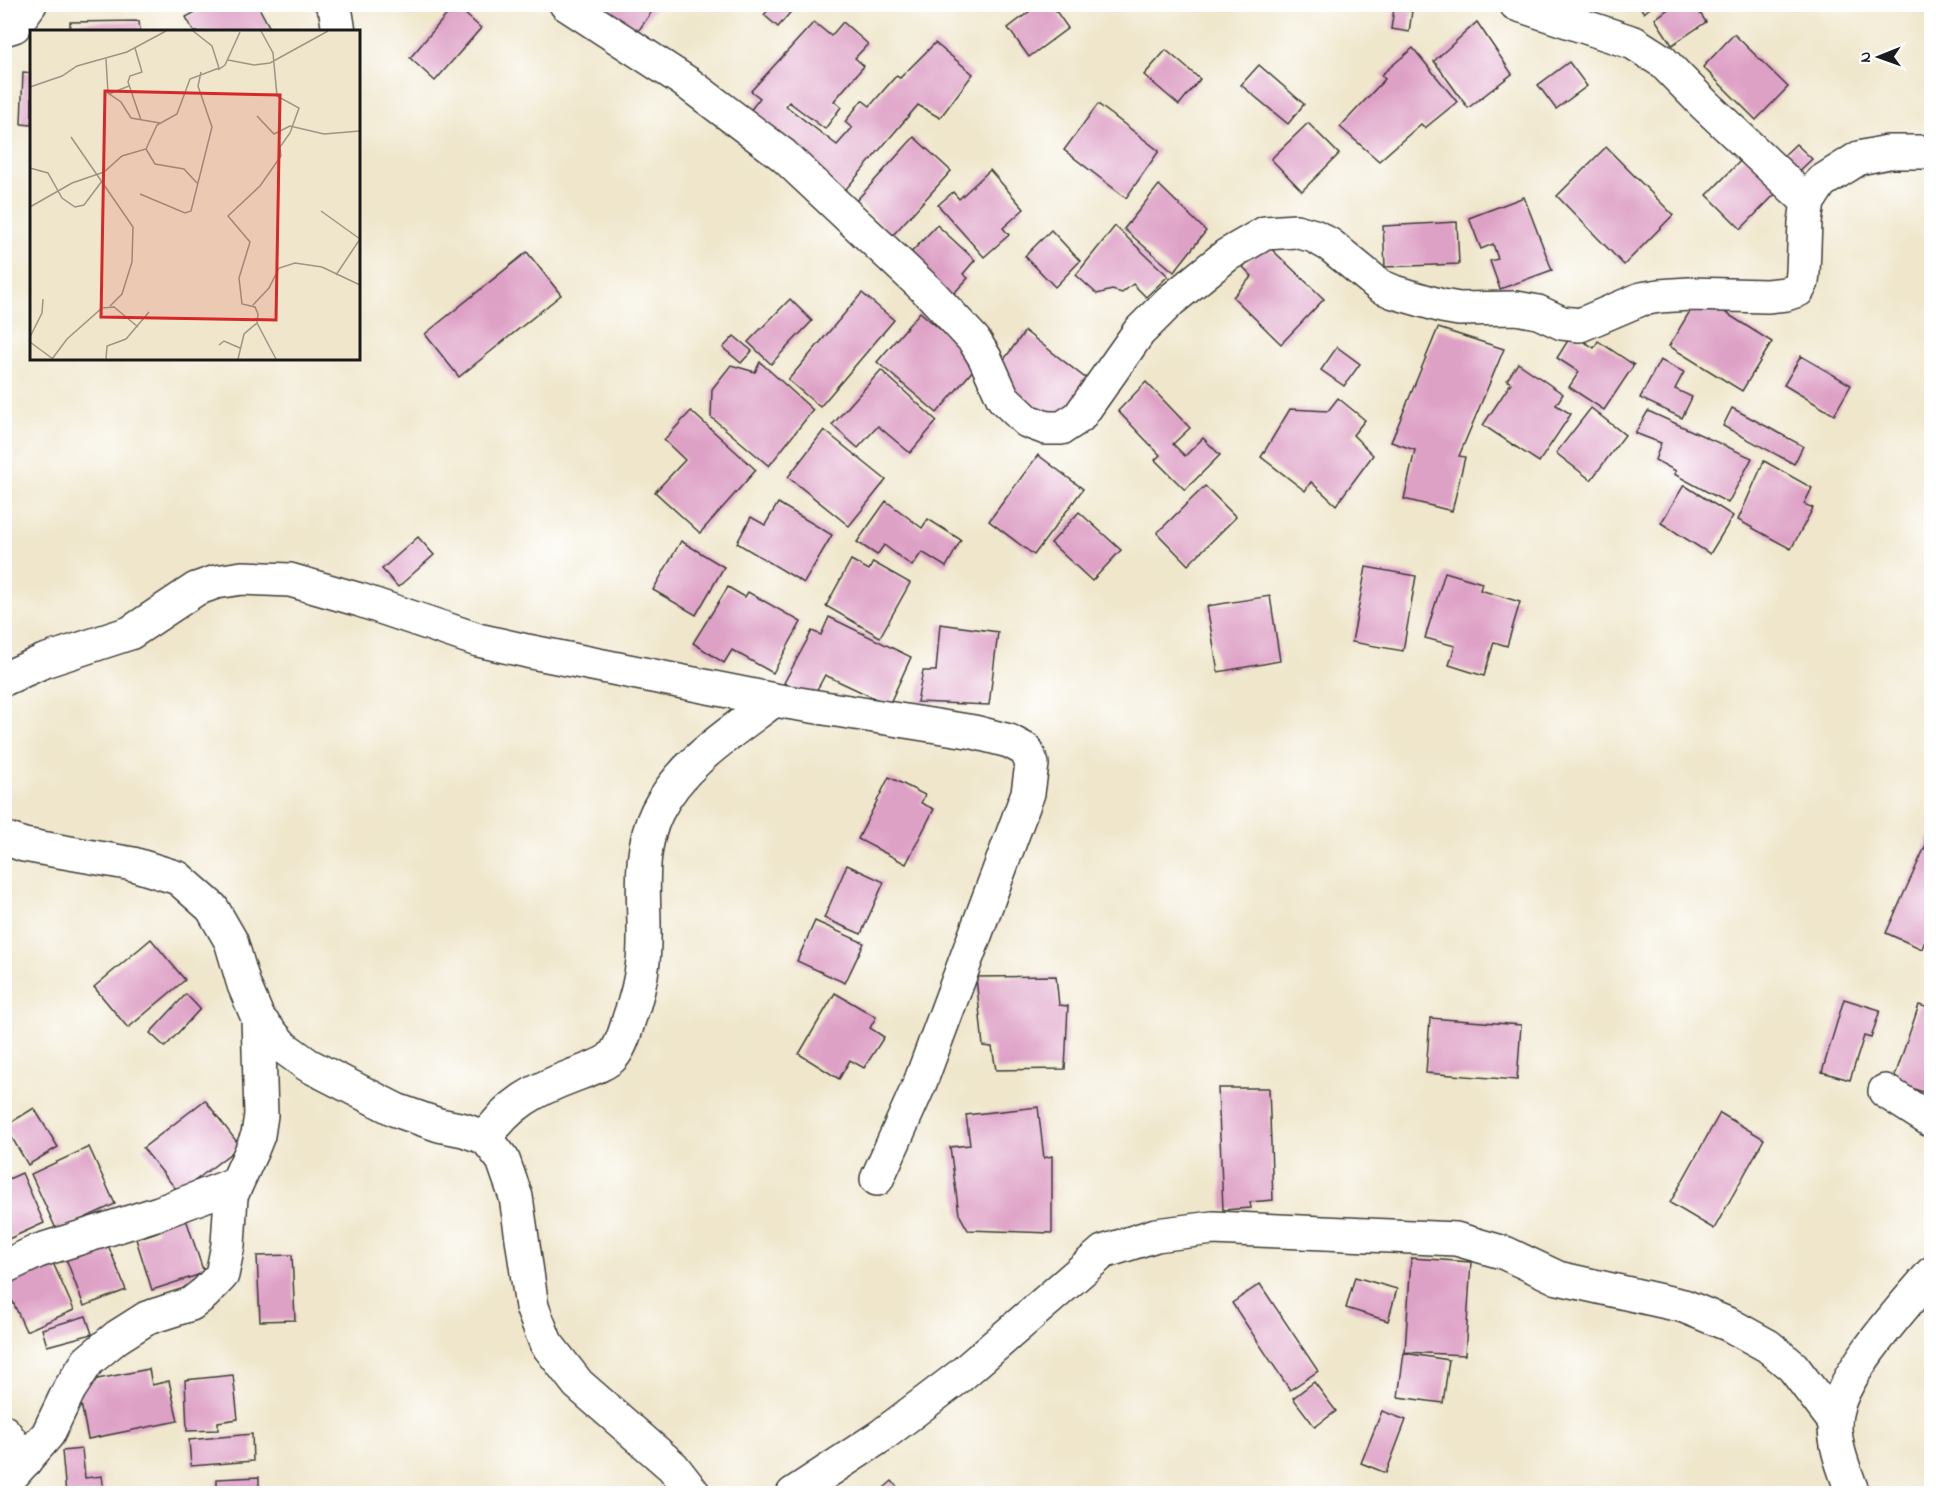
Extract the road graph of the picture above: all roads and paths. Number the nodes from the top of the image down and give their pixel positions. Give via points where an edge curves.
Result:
1 (30, 4) edge
2 (332, 4) edge
3 (566, 4) edge
4 (1516, 4) edge
5 (4, 29) edge
6 (339, 30) edge
7 (1932, 152) edge
8 (1808, 202) junction
9 (4, 679) edge
10 (774, 700) junction
11 (4, 838) edge
12 (258, 1018) junction
13 (1885, 1091) dead end
14 (1932, 1121) edge
15 (486, 1138) junction
16 (878, 1179) dead end
17 (235, 1184) junction
18 (4, 1267) edge
19 (1932, 1273) edge
20 (1835, 1422) junction
21 (4, 1432) edge
22 (15, 1470) edge
23 (694, 1494) edge
24 (793, 1494) edge
25 (1854, 1494) edge

1 - 5 street via 14,26
2 - 6 street
3 - 8 street via 686,82 783,155 932,295 974,340 1003,398 1027,421 1046,428 1062,428 1079,417 1139,332 1170,301 1227,255 1265,233 1296,231 1314,236 1380,286 1394,292 1459,309 1516,308 1580,325 1641,299 1659,296 1767,296 1798,290 1802,282
4 - 8 street via 1634,43 1662,61
7 - 8 street via 1888,152 1859,158 1821,182
9 - 10 street via 44,661 130,633 196,589 242,578 290,580 478,640
10 - 15 street via 699,758 676,781 656,813 646,844 643,962 634,1005 612,1057 516,1102 496,1121
10 - 16 street via 974,732 1026,750 1032,764 1028,793 920,1083
11 - 12 street via 134,864 178,878 213,908 231,941
12 - 15 street via 283,1047 309,1065 396,1110
12 - 17 street via 261,1115 258,1135
13 - 14 street
15 - 23 street via 503,1160 516,1197 532,1307 546,1343 578,1384 673,1467
17 - 18 street via 38,1251
17 - 22 street via 222,1275 191,1304 147,1318 88,1361 48,1434
19 - 20 street via 1863,1359 1838,1403
20 - 24 street via 1793,1367 1768,1346 1684,1306 1558,1278 1505,1253 1456,1239 1212,1228 1156,1234 1103,1252 960,1376 881,1436
20 - 25 street via 1839,1456
21 - 22 street

